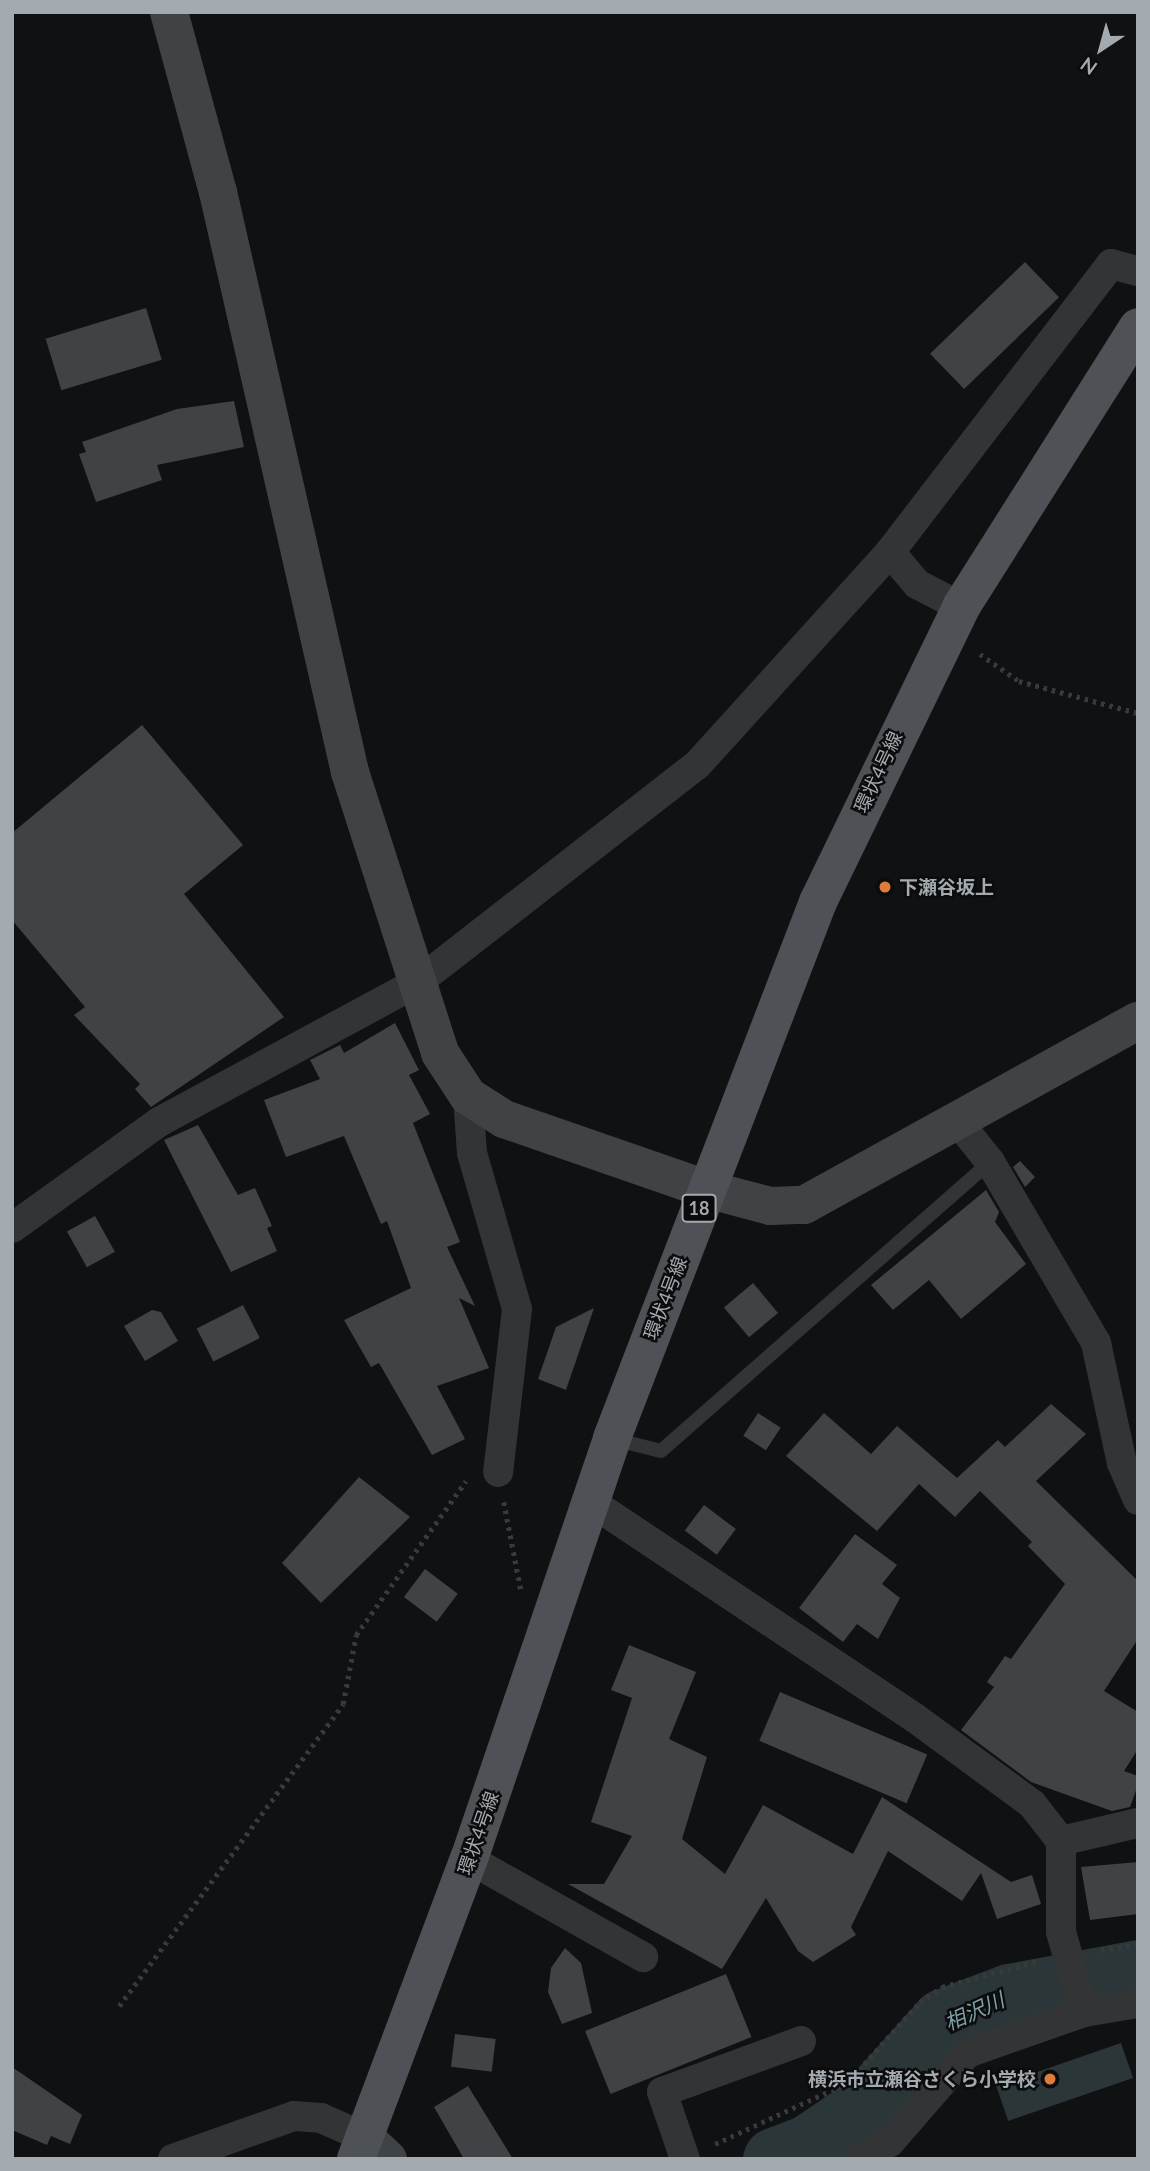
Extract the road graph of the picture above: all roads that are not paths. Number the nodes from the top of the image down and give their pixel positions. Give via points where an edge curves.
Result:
1 (169, 12) edge
2 (1138, 271) edge
3 (1138, 327) edge
4 (890, 552) junction
5 (954, 619) junction
6 (418, 982) junction
7 (1138, 1021) edge
8 (468, 1096) junction
9 (959, 1123) junction
10 (990, 1162) junction
11 (706, 1189) junction
12 (12, 1228) edge
13 (612, 1438) junction
14 (498, 1472) road end
15 (1138, 1500) edge
16 (591, 1502) junction
17 (1138, 1823) edge
18 (1061, 1841) junction
19 (469, 1858) junction
20 (643, 1957) dead end
21 (1138, 2003) edge
22 (1082, 2005) junction
23 (801, 2041) dead end
24 (892, 2151) edge
25 (369, 2152) edge
26 (173, 2159) edge
27 (685, 2159) edge
28 (859, 2159) edge

1 - 6 street via 218,192 351,772
2 - 4 street via 1111,264
3 - 5 main road, 環状4号線 / 18
4 - 5 street
4 - 6 street via 697,765
5 - 11 main road, 環状4号線 / 18 via 818,902
6 - 8 street via 440,1053
6 - 12 street via 159,1122
7 - 9 street
8 - 11 street via 504,1119
8 - 14 street via 472,1153 517,1310
9 - 10 street
9 - 11 street via 804,1205 770,1206
10 - 13 lane via 660,1451
10 - 15 street via 1096,1343 1122,1463
11 - 13 main road, 環状4号線 / 18
13 - 16 main road, 環状4号線 / 18
16 - 18 street via 915,1718 1032,1804
16 - 19 main road, 環状4号線 / 18
17 - 18 street
18 - 22 street via 1061,1932
19 - 20 street
19 - 25 main road, 環状4号線 / 18
21 - 22 street
22 - 24 street via 967,2053
23 - 27 street via 662,2092
24 - 28 street
25 - 26 street via 321,2118 294,2116

